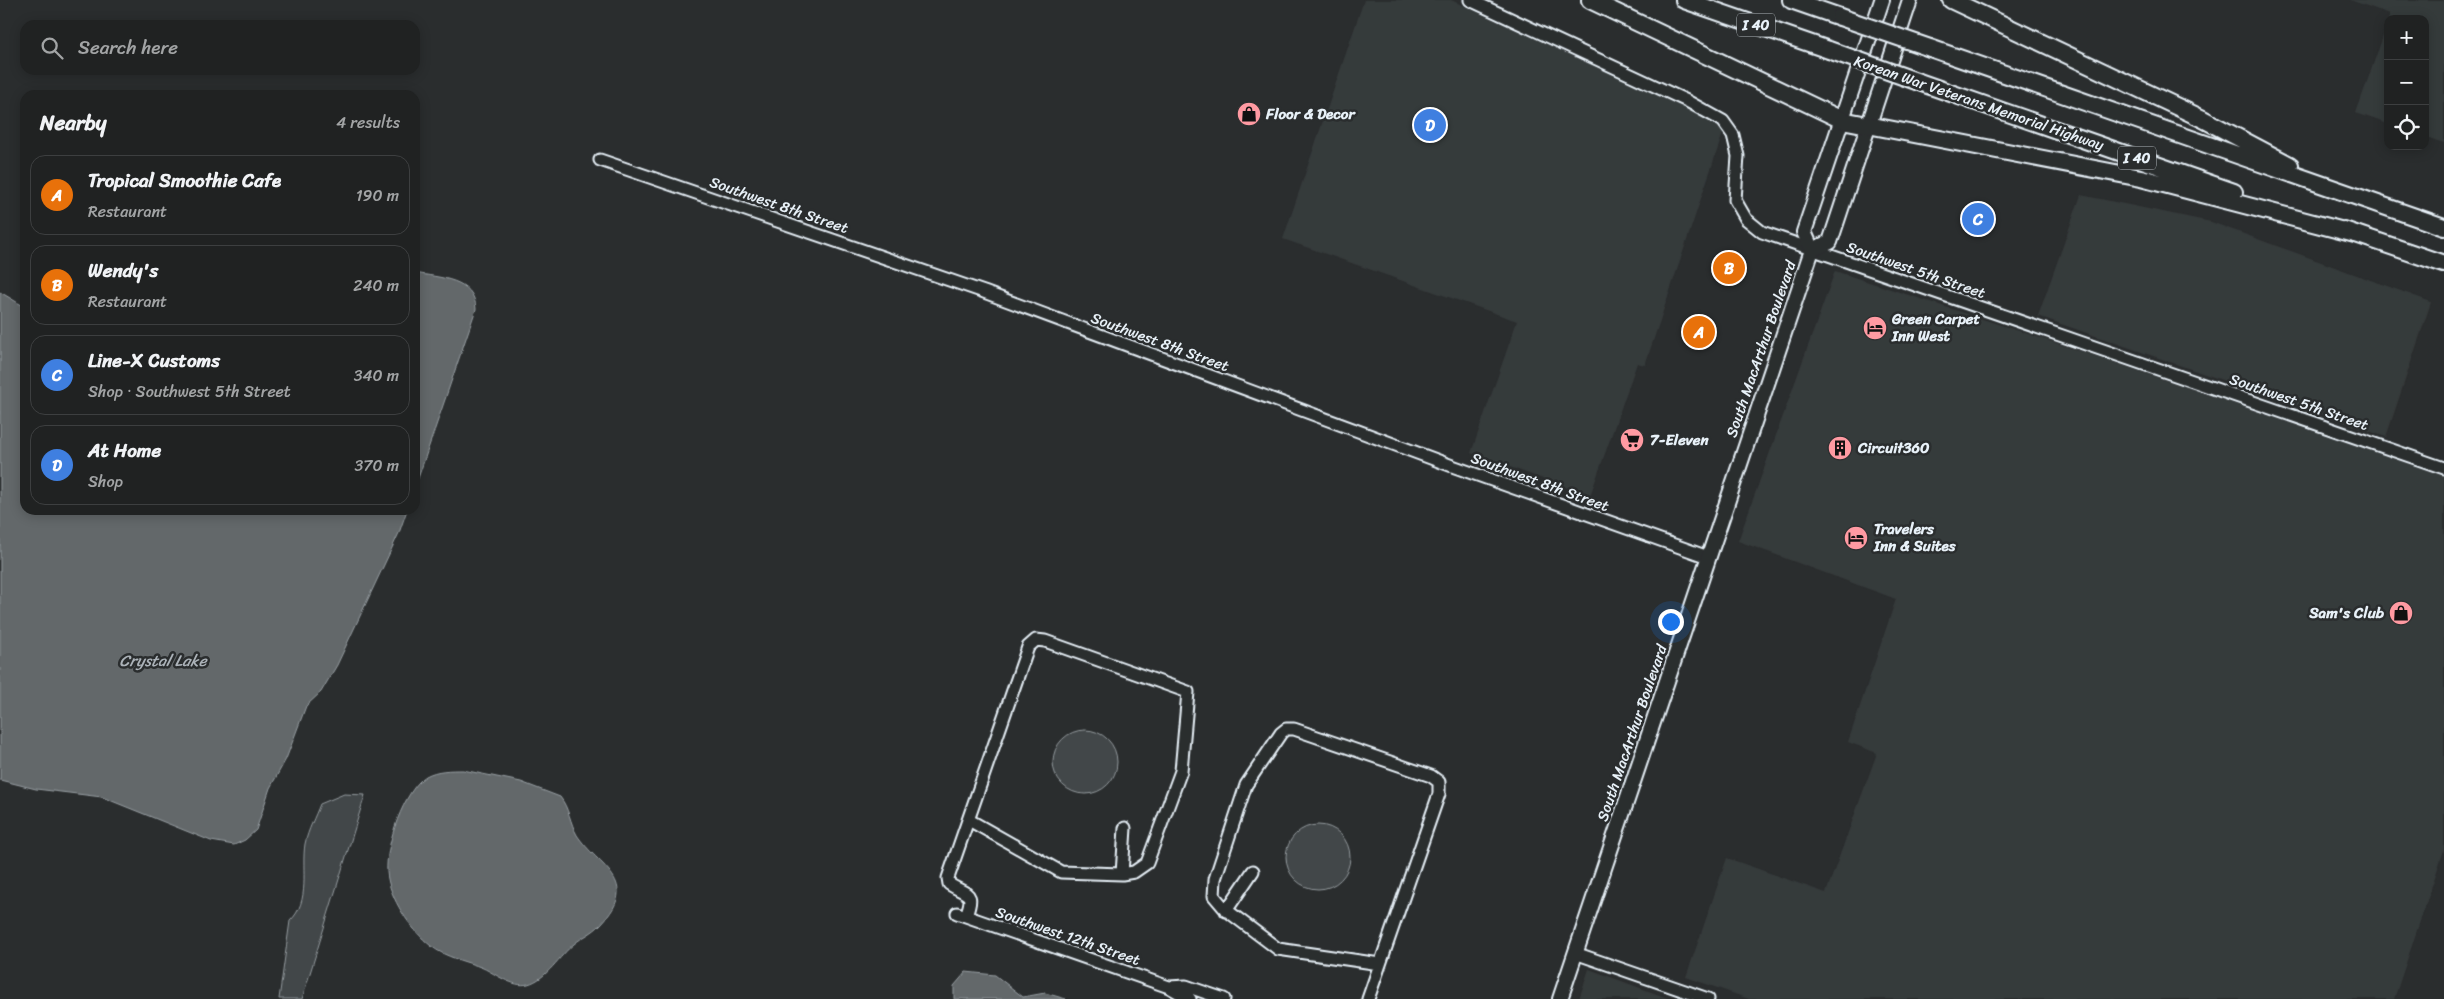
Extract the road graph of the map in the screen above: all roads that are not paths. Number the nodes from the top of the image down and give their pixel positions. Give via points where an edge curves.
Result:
1 (1470, 0) edge
2 (1590, 0) edge
3 (1684, 0) edge
4 (1791, 0) edge
5 (1882, 0) edge
6 (1910, 0) edge
7 (1951, 0) edge
8 (1842, 120) junction
9 (1869, 124) junction
10 (600, 160) dead end
11 (2336, 189) junction
12 (2444, 227) edge
13 (2355, 234) junction
14 (1812, 250) junction
15 (2444, 264) edge
16 (2444, 468) edge
17 (1708, 557) junction
18 (969, 820) junction
19 (1125, 828) dead end
20 (1253, 871) dead end
21 (1122, 874) junction
22 (1226, 911) junction
23 (1575, 953) junction
24 (1380, 964) junction
25 (1169, 987) junction
26 (1190, 999) edge
27 (1224, 999) edge
28 (1368, 999) edge
29 (1560, 999) edge
30 (1708, 999) edge

1 - 14 street, Southwest 5th Street via 1716,116 1728,128 1736,146 1735,200 1746,219 1762,232
2 - 8 highway
3 - 13 highway, Korean War Veterans Memorial Highway / I 40, bridge
4 - 11 highway, I 40, bridge
5 - 8 main road, South MacArthur Boulevard
6 - 9 main road, South MacArthur Boulevard
7 - 11 highway via 2203,119
8 - 9 highway
8 - 14 main road, South MacArthur Boulevard via 1804,232
9 - 13 highway via 2150,180
9 - 14 main road, South MacArthur Boulevard via 1830,242
10 - 17 street, Southwest 8th Street via 984,292 1446,464
11 - 12 highway, I 40
13 - 15 highway, Korean War Veterans Memorial Highway / I 40
14 - 16 street, Southwest 5th Street
14 - 17 main road, South MacArthur Boulevard
17 - 23 main road, South MacArthur Boulevard
18 - 21 street via 1061,872
18 - 21 street via 1028,647 1036,640 1045,641 1188,692 1181,771 1147,863 1141,869
18 - 25 street, Southwest 12th Street via 948,878 949,884 966,892 972,901 962,915
19 - 21 street
20 - 22 street
22 - 24 street via 1278,949
22 - 24 street via 1219,904 1213,888 1246,785 1286,729 1431,776 1439,782 1439,794
23 - 29 main road, South MacArthur Boulevard
23 - 30 street
24 - 28 street
25 - 26 street, Southwest 12th Street
25 - 27 street, Southwest 12th Street via 1186,986

